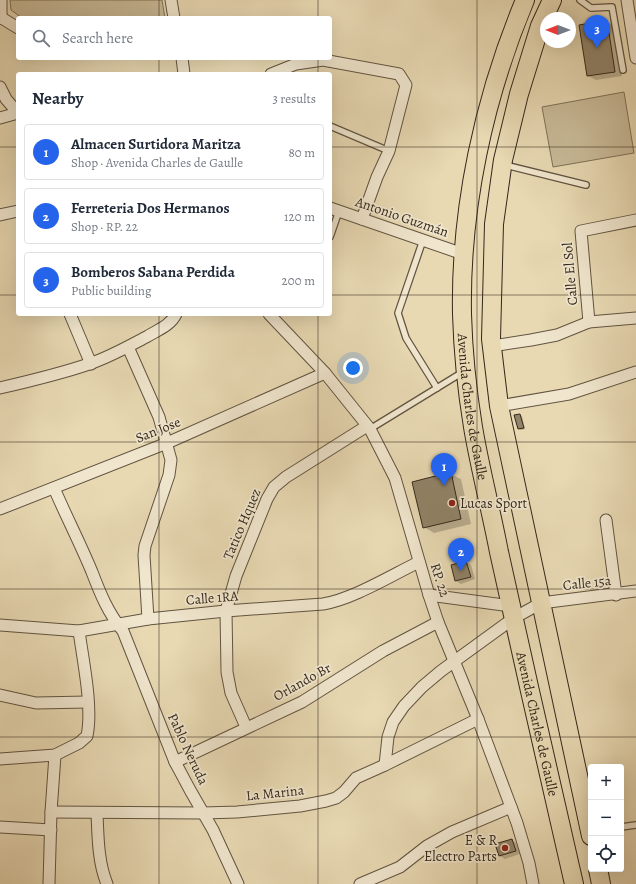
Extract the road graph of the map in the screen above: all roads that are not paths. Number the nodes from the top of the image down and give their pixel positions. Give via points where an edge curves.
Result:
1 (1, 0) edge
2 (171, 0) edge
3 (525, 0) edge
4 (552, 0) edge
5 (580, 0) edge
6 (627, 0) edge
7 (174, 16) edge
8 (1, 18) edge
9 (16, 27) edge
10 (636, 58) edge
11 (182, 60) edge
12 (323, 60) edge
13 (323, 60) edge
14 (623, 70) dead end
15 (184, 72) edge
16 (276, 72) edge
17 (0, 87) edge
18 (16, 111) edge
19 (16, 114) edge
20 (0, 118) edge
21 (332, 127) edge
22 (389, 151) junction
23 (503, 164) junction
24 (586, 185) dead end
25 (334, 210) edge
26 (16, 211) edge
27 (0, 215) edge
28 (362, 219) junction
29 (636, 220) edge
30 (332, 224) edge
31 (423, 240) junction
32 (463, 254) junction
33 (71, 316) edge
34 (175, 316) edge
35 (271, 316) edge
36 (636, 318) edge
37 (589, 322) junction
38 (492, 346) junction
39 (128, 347) junction
40 (91, 364) junction
41 (466, 370) junction
42 (636, 372) edge
43 (325, 373) junction
44 (0, 388) edge
45 (437, 388) junction
46 (499, 406) junction
47 (368, 427) junction
48 (167, 443) junction
49 (54, 488) junction
50 (0, 509) edge
51 (606, 520) dead end
52 (418, 562) junction
53 (636, 591) edge
54 (616, 594) junction
55 (429, 595) junction
56 (541, 603) junction
57 (226, 611) junction
58 (512, 612) junction
59 (148, 619) junction
60 (438, 622) junction
61 (117, 624) junction
62 (0, 625) edge
63 (79, 631) junction
64 (454, 660) junction
65 (0, 695) edge
66 (88, 702) junction
67 (478, 719) junction
68 (246, 727) junction
69 (55, 755) junction
70 (0, 759) edge
71 (176, 762) junction
72 (385, 765) junction
73 (511, 807) junction
74 (51, 812) junction
75 (203, 813) junction
76 (97, 814) junction
77 (588, 818) edge
78 (636, 826) edge
79 (0, 827) edge
80 (624, 827) edge
81 (51, 830) junction
82 (599, 872) edge
83 (50, 884) edge
84 (107, 884) edge
85 (238, 884) edge
86 (360, 884) edge
87 (533, 884) edge
88 (574, 884) edge
89 (601, 884) edge

1 - 8 street
2 - 7 street
3 - 32 main road, Avenida Charles de Gaulle via 501,63 484,124
4 - 23 main road, Avenida Charles de Gaulle via 540,26
5 - 14 lane via 591,8 612,7
6 - 10 street
8 - 9 street
11 - 15 street
12 - 16 street via 296,64
13 - 22 street via 399,74 406,85
17 - 18 street
19 - 20 street
21 - 22 lane
22 - 28 street
23 - 24 lane
23 - 38 main road, Avenida Charles de Gaulle via 494,224
25 - 28 street, Antonio Guzmán
25 - 30 lane
26 - 27 street
28 - 31 street, Antonio Guzmán
29 - 37 street, Calle El Sol via 581,232
31 - 32 street, Antonio Guzmán
31 - 45 lane via 398,313 406,338
32 - 41 main road, Avenida Charles de Gaulle via 462,314
33 - 40 street
34 - 39 street via 165,326
35 - 43 street, RP. 22
36 - 37 street
37 - 38 street via 557,335
38 - 46 main road, Avenida Charles de Gaulle
39 - 40 street
39 - 48 street via 159,417
40 - 44 street
41 - 45 lane
41 - 58 main road, Avenida Charles de Gaulle via 473,427
42 - 46 street via 569,394
43 - 47 street, RP. 22
43 - 48 street, San Jose
45 - 47 lane
46 - 56 main road, Avenida Charles de Gaulle
47 - 52 street, RP. 22 via 395,478
47 - 57 street, Tatico Hquez via 292,473 274,487 236,576
48 - 49 street, San Jose
48 - 59 street via 171,460 169,475 144,555
49 - 50 street, San Jose
49 - 61 street, Pablo Neruda via 92,571 100,595
51 - 54 street
52 - 55 street, RP. 22
52 - 57 street, Calle 1RA via 334,602
53 - 54 street, Calle 15a
54 - 56 street, Calle 15a
55 - 58 street
55 - 60 street, RP. 22
56 - 58 street
56 - 77 main road, Avenida Charles de Gaulle
57 - 59 street, Calle 1RA
57 - 68 street, Tatico Hquez via 227,672 232,694
58 - 64 street
58 - 88 main road, Avenida Charles de Gaulle
59 - 61 street, Calle 1RA
60 - 64 street, RP. 22
60 - 68 street, Orlando Br via 383,652 302,702
61 - 63 street, Calle 1RA
61 - 71 street, Pablo Neruda via 123,631
62 - 63 street, Calle 1RA
63 - 66 street
64 - 67 street, RP. 22
64 - 72 street via 422,687 393,722 388,737
65 - 66 street via 36,703
66 - 69 street via 87,736
67 - 72 street, La Marina
67 - 73 street, RP. 22
68 - 71 street, Orlando Br
69 - 70 street
69 - 74 street
71 - 75 street, Pablo Neruda
72 - 75 street, La Marina via 356,778 340,795 326,801 300,806
73 - 86 street via 452,832 427,846 398,869
73 - 87 street, RP. 22 via 523,841
74 - 76 street, La Marina
74 - 81 street
75 - 76 street, La Marina
75 - 85 street, Pablo Neruda
76 - 84 street via 101,864
78 - 80 lane
79 - 81 street
81 - 83 street
82 - 89 main road

